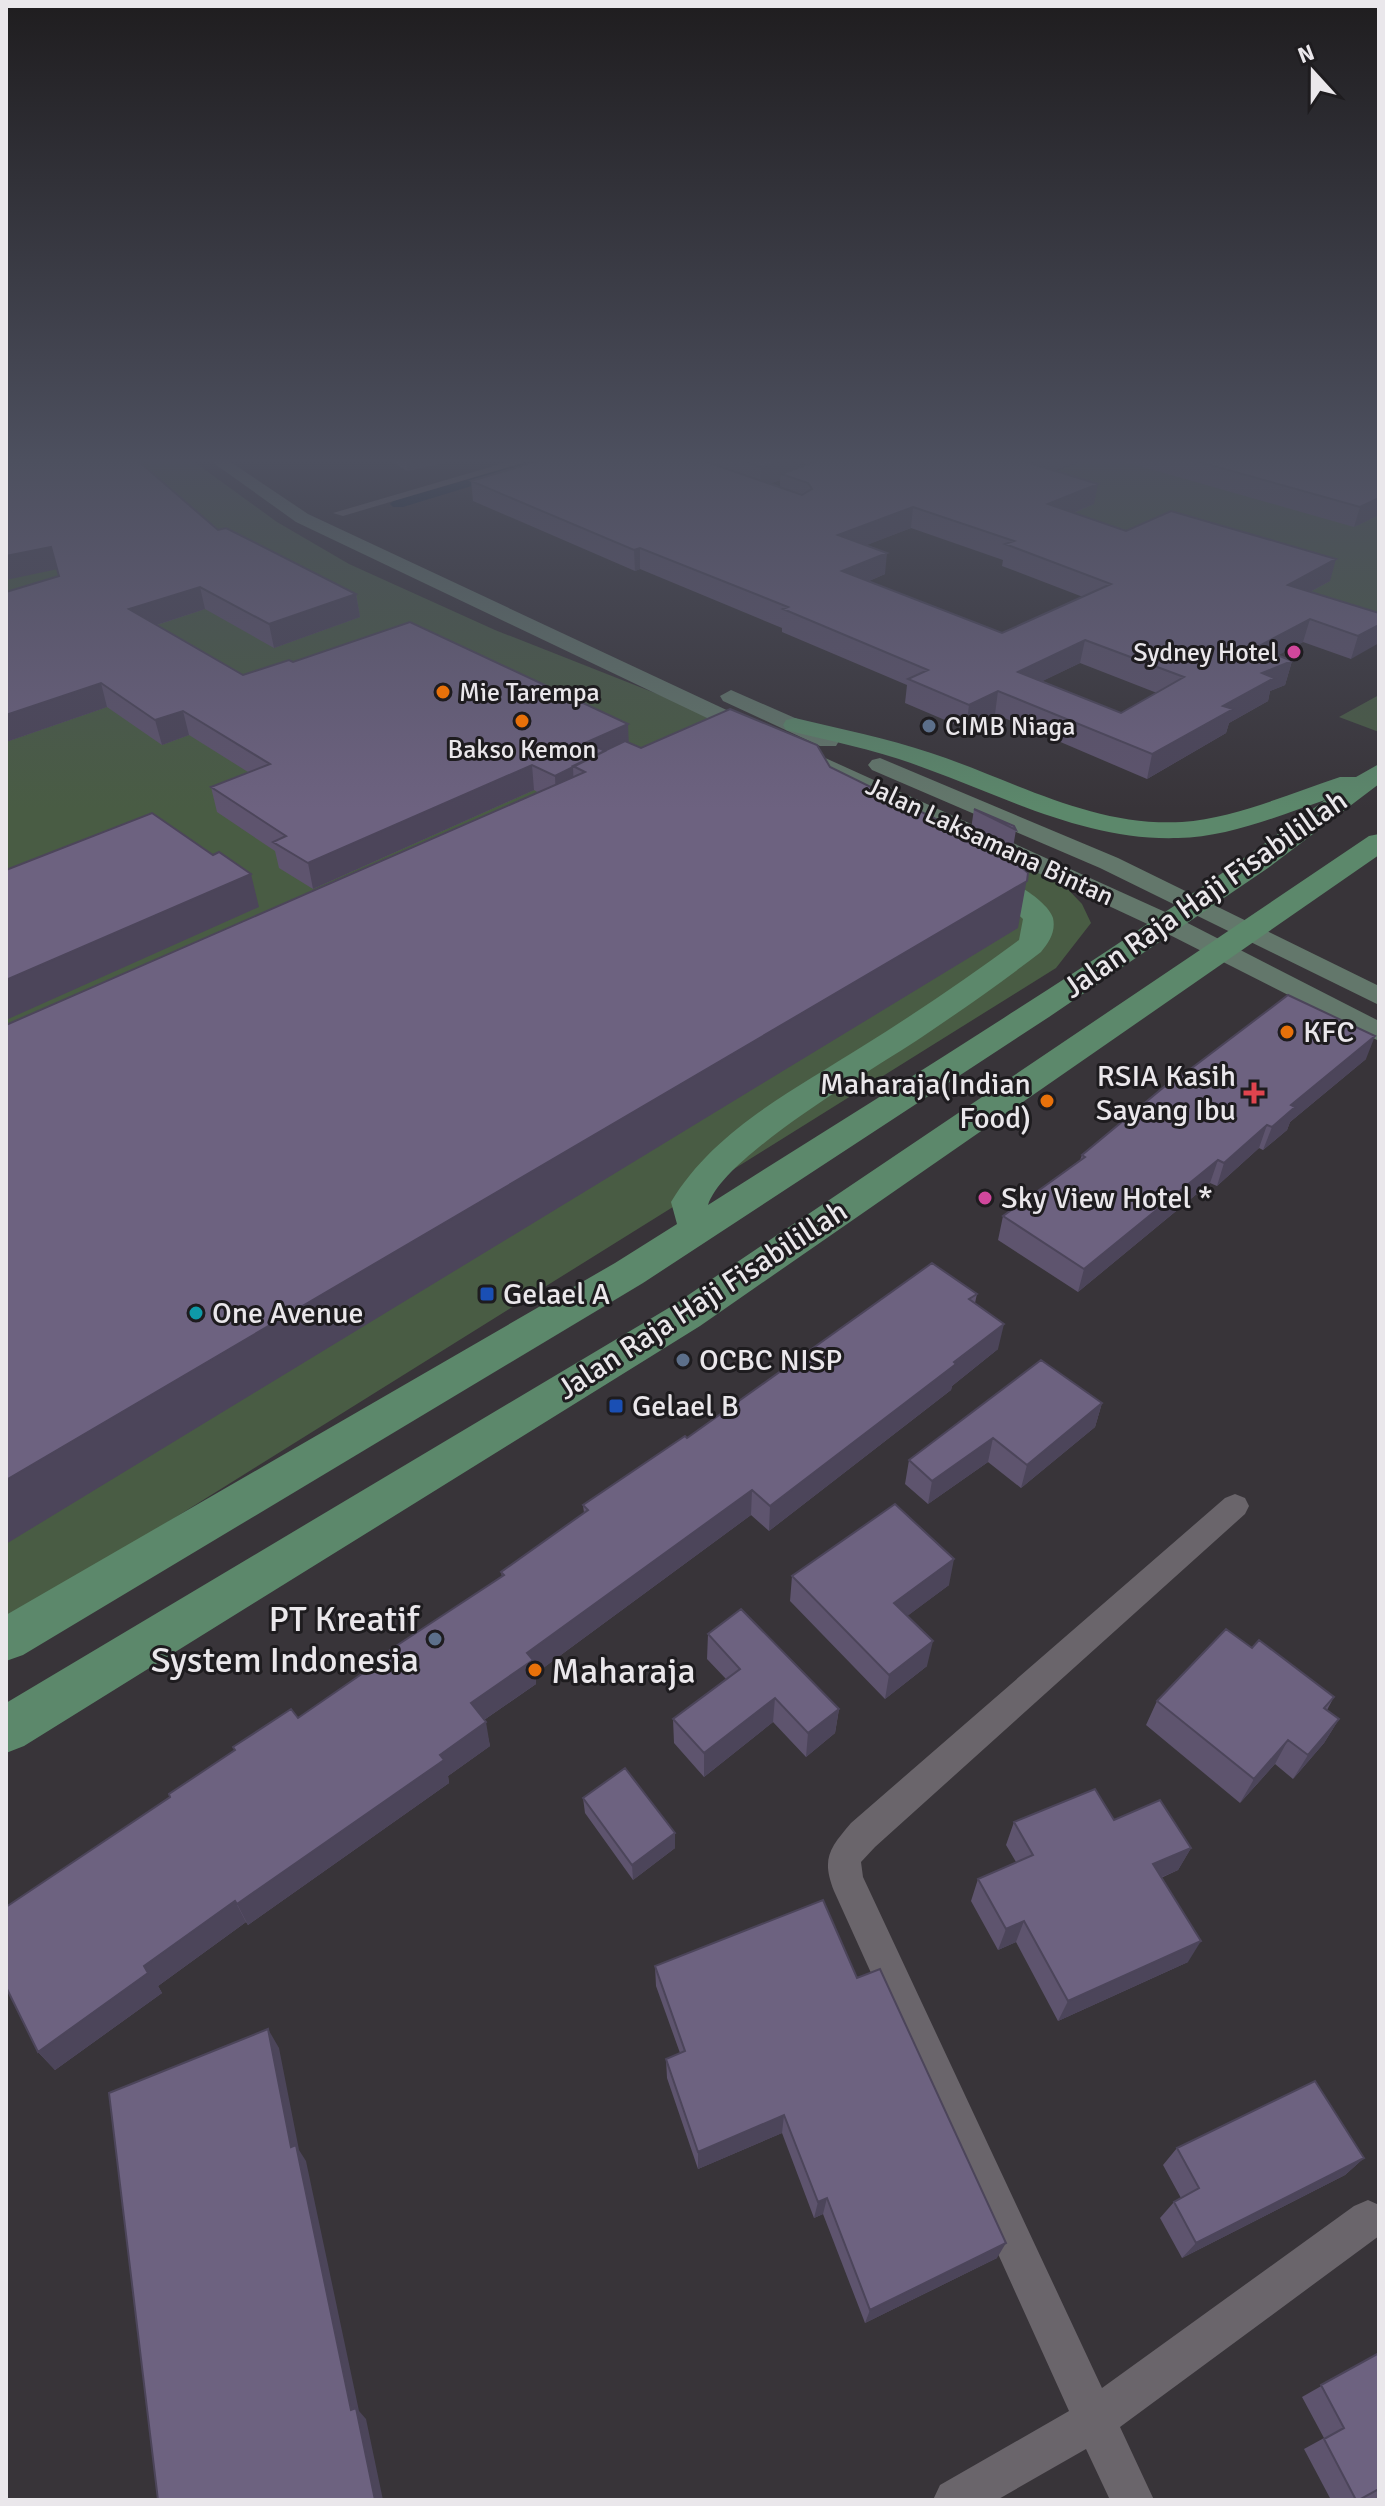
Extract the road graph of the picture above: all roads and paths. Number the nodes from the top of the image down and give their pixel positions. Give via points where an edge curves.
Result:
1 (421, 576) edge
2 (466, 576) edge
3 (542, 609) dead end
4 (569, 621) dead end
5 (622, 646) dead end
6 (717, 690) dead end
7 (733, 722) junction
8 (795, 725) junction
9 (709, 734) edge
10 (834, 769) junction
11 (1377, 774) edge
12 (837, 803) edge
13 (1379, 842) edge
14 (955, 864) edge
15 (1179, 913) junction
16 (1249, 933) junction
17 (1219, 952) junction
18 (1379, 997) edge
19 (1379, 1032) edge
20 (697, 1228) junction
21 (1235, 1506) dead end
22 (6, 1640) edge
23 (6, 1730) edge
24 (1368, 2220) dead end
25 (1093, 2421) junction
26 (955, 2500) edge
27 (1132, 2500) edge

1 - 7 main road, Jalan Laksamana Bintan
2 - 3 main road
4 - 5 main road
6 - 8 main road, Jalan Laksamana Bintan
7 - 9 street
7 - 10 main road, Jalan Laksamana Bintan
8 - 11 main road via 933,762 1107,826 1146,830 1222,822
8 - 15 main road, Jalan Laksamana Bintan
10 - 12 main road via 828,784
10 - 15 main road, Jalan Laksamana Bintan
11 - 15 main road, Jalan Raja Haji Fisabilillah
13 - 16 main road, Jalan Raja Haji Fisabilillah
14 - 20 main road via 1029,906 1038,917 1037,937 963,996 717,1163 689,1202
15 - 16 main road, Jalan Laksamana Bintan
15 - 17 main road, Jalan Laksamana Bintan
15 - 20 main road, Jalan Raja Haji Fisabilillah via 1038,1010
16 - 17 main road, Jalan Raja Haji Fisabilillah
16 - 18 main road, Jalan Laksamana Bintan
17 - 19 main road, Jalan Laksamana Bintan
17 - 23 main road, Jalan Raja Haji Fisabilillah via 686,1316
20 - 22 main road, Jalan Raja Haji Fisabilillah
21 - 25 street via 844,1857 846,1879
24 - 25 street
25 - 26 street
25 - 27 street

